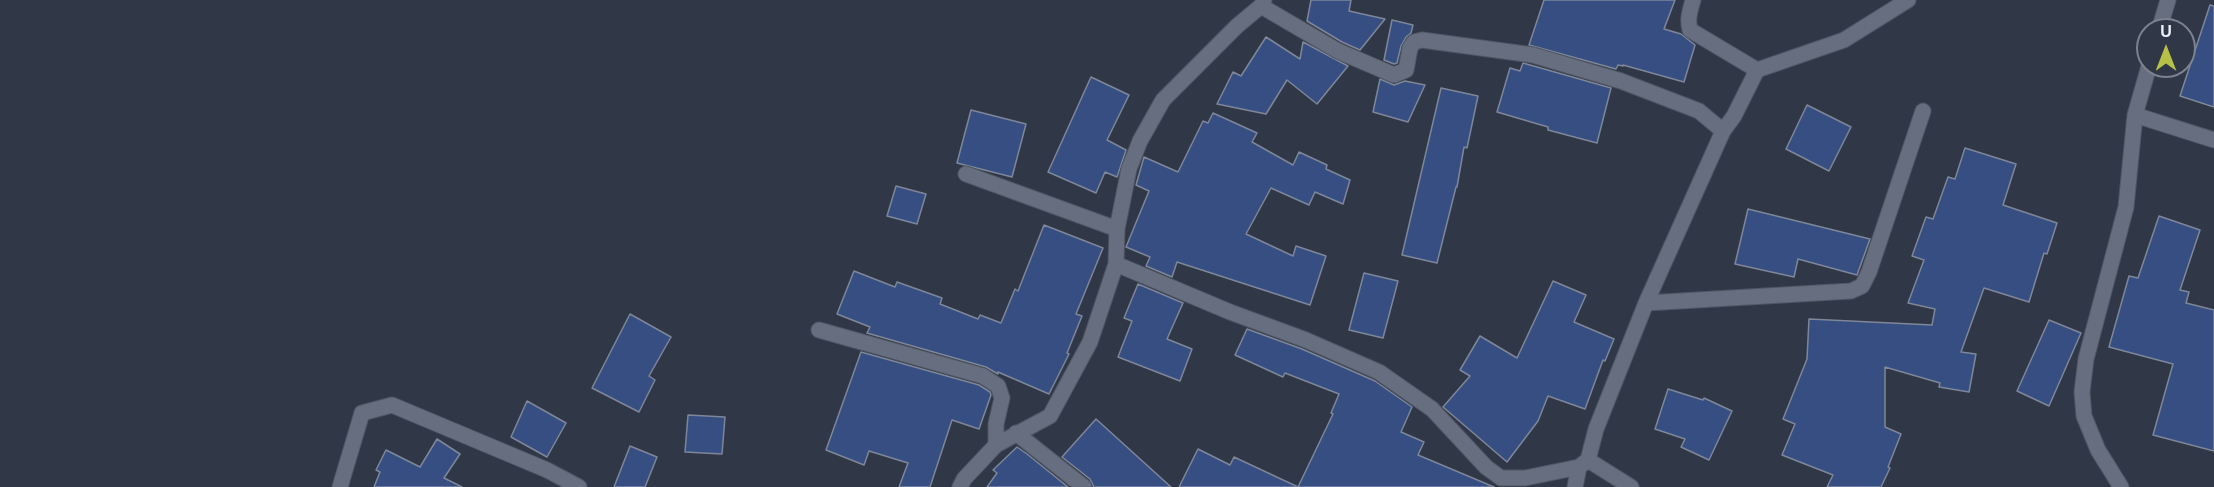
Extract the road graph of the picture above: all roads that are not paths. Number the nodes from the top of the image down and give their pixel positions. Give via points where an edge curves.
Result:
1 (1693, 0) edge
2 (1908, 0) edge
3 (2168, 0) edge
4 (1262, 3) edge
5 (2163, 18) edge
6 (1757, 70) junction
7 (2146, 78) edge
8 (1923, 111) dead end
9 (2135, 115) junction
10 (1723, 131) junction
11 (2214, 140) edge
12 (966, 174) dead end
13 (1117, 229) junction
14 (1116, 264) junction
15 (1646, 303) junction
16 (819, 330) dead end
17 (1016, 433) junction
18 (996, 445) junction
19 (1583, 464) junction
20 (569, 485) edge
21 (340, 487) edge
22 (960, 487) edge
23 (1084, 487) edge
24 (1575, 487) edge
25 (1631, 487) edge
26 (2121, 487) edge

1 - 6 street via 1690,30
2 - 6 street via 1844,40
3 - 5 street
4 - 10 street via 1338,51 1394,75 1406,70 1410,48 1422,40 1533,55 1621,81 1699,111
4 - 13 street via 1163,100 1129,169
6 - 10 street
7 - 9 street
8 - 15 street via 1862,286 1851,291
9 - 11 street
9 - 26 street via 2126,207 2086,359 2082,392 2084,416 2098,450
10 - 15 street
12 - 13 street
13 - 14 street
14 - 17 street via 1090,342 1050,416
14 - 19 street via 1379,372 1432,409 1501,478 1525,478
15 - 19 street
16 - 18 street via 983,376 998,386 1002,398
17 - 18 street
17 - 23 street
18 - 22 street
19 - 24 street
19 - 25 street
20 - 21 street via 392,405 362,413

